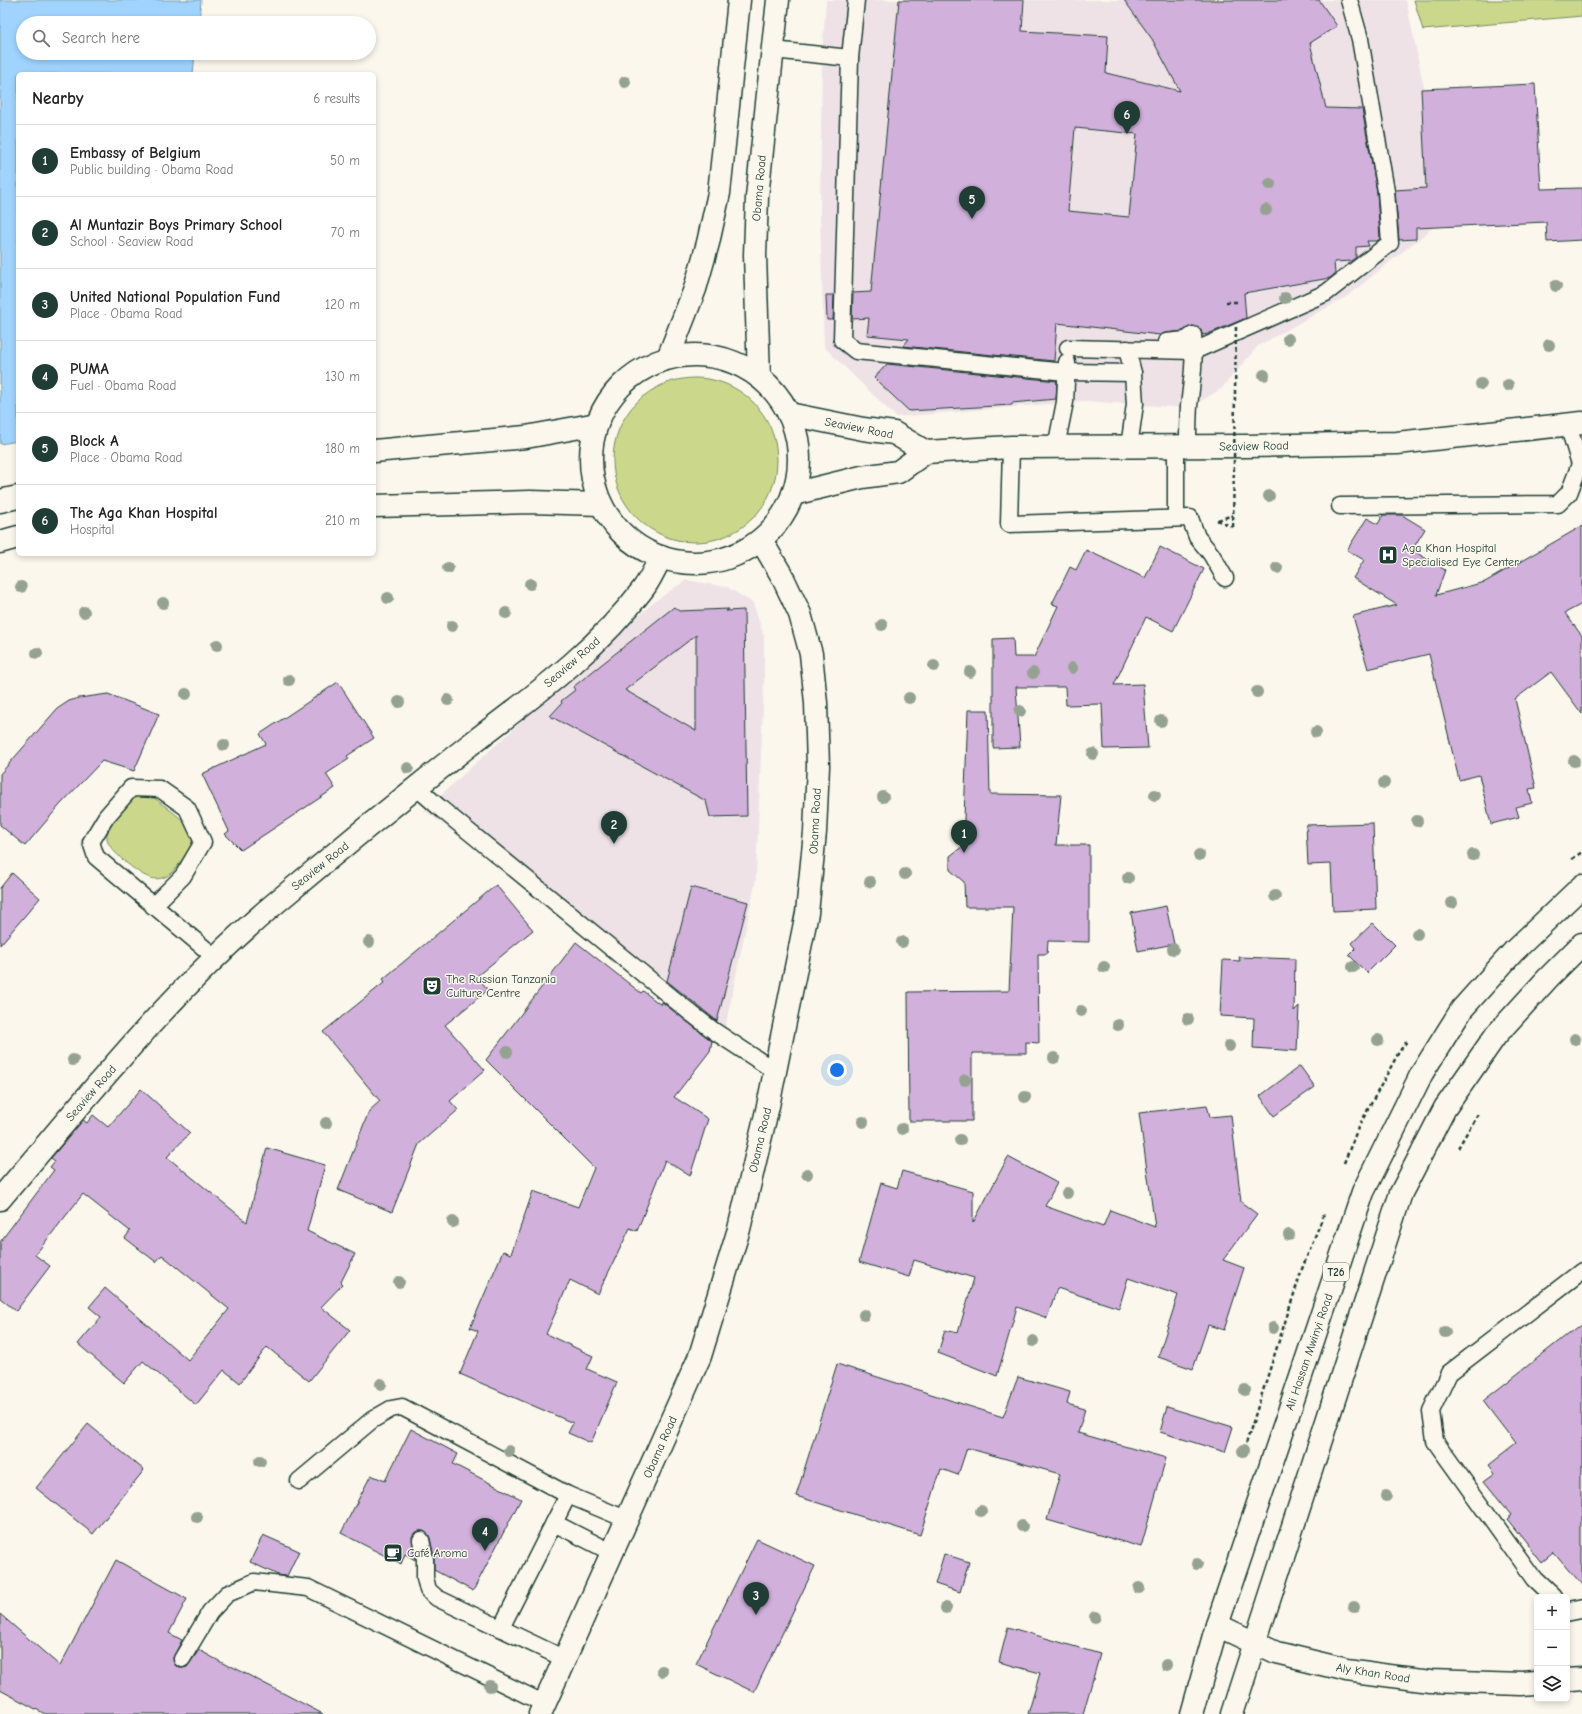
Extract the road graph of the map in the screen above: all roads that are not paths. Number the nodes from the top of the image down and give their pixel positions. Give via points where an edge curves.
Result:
1 (739, 0) edge
2 (778, 0) edge
3 (856, 0) edge
4 (1349, 0) edge
5 (773, 50) junction
6 (850, 58) junction
7 (1068, 348) junction
8 (1127, 349) junction
9 (1194, 351) junction
10 (668, 358) junction
11 (1066, 372) junction
12 (1133, 373) junction
13 (759, 377) junction
14 (789, 414) junction
15 (597, 424) junction
16 (1575, 424) edge
17 (1182, 446) junction
18 (1011, 447) junction
19 (1056, 447) junction
20 (1129, 447) junction
21 (376, 451) edge
22 (926, 452) junction
23 (793, 494) junction
24 (16, 497) edge
25 (0, 501) edge
26 (602, 504) junction
27 (376, 506) edge
28 (1340, 506) dead end
29 (1176, 518) junction
30 (16, 538) edge
31 (761, 540) junction
32 (0, 542) edge
33 (661, 557) junction
34 (1225, 578) dead end
35 (416, 787) junction
36 (1582, 886) edge
37 (153, 906) junction
38 (1582, 944) edge
39 (216, 958) junction
40 (775, 1071) junction
41 (0, 1199) edge
42 (1582, 1271) edge
43 (299, 1481) dead end
44 (568, 1495) junction
45 (628, 1520) junction
46 (554, 1523) junction
47 (421, 1540) dead end
48 (613, 1554) junction
49 (1550, 1594) edge
50 (1582, 1608) edge
51 (1570, 1610) edge
52 (1217, 1626) junction
53 (501, 1628) junction
54 (1255, 1644) junction
55 (565, 1659) junction
56 (182, 1660) dead end
57 (1582, 1679) edge
58 (1570, 1680) edge
59 (1534, 1682) edge
60 (543, 1709) edge
61 (1192, 1714) edge
62 (1232, 1714) edge

1 - 10 main road via 719,193 695,290
2 - 5 main road, Obama Road
3 - 6 lane
4 - 9 lane via 1360,39 1386,190 1390,243 1326,293
5 - 6 lane
5 - 13 main road, Obama Road via 757,197 755,255
6 - 11 lane via 842,340 856,351
7 - 8 lane
7 - 9 lane via 1134,339 1175,342 1186,340 1192,335
7 - 11 lane
8 - 9 lane
8 - 12 lane
9 - 17 lane via 1189,408
10 - 13 main road via 692,355 716,357 739,364
10 - 15 main road via 632,375 617,389
11 - 12 lane
11 - 19 lane via 1065,402
12 - 20 lane via 1135,404
13 - 14 main road via 776,394
14 - 22 main road, Seaview Road via 894,433
14 - 23 main road via 796,433 799,453 798,474
15 - 21 main road via 526,437
15 - 26 main road via 591,464 594,485
16 - 17 main road, Seaview Road via 1397,443
16 - 28 lane via 1580,464 1569,493 1558,504
17 - 20 main road, Seaview Road
17 - 29 lane
18 - 19 main road, Seaview Road
18 - 22 main road, Seaview Road
18 - 29 lane via 1009,524
19 - 20 main road, Seaview Road
22 - 23 main road via 898,472 862,477
23 - 31 main road via 775,527
24 - 25 main road
26 - 27 main road via 530,502
26 - 33 main road via 626,537
29 - 34 lane via 1190,518 1197,537
30 - 32 main road
31 - 33 main road via 743,552 703,563 682,563
31 - 40 main road, Obama Road via 800,614 811,654 818,766 807,913
33 - 35 main road, Seaview Road via 645,587 598,640 570,666
35 - 39 main road, Seaview Road via 270,907
35 - 40 lane via 692,1014
36 - 52 main road, Ali Hassan Mwinyi Road / T26 via 1514,951 1462,1009 1404,1108 1363,1192
37 - 37 lane via 96,857 91,842 106,817 130,788 160,789 187,808 203,842 183,876
37 - 39 lane
38 - 54 main road via 1496,1035 1445,1108 1401,1193
39 - 41 main road, Seaview Road via 157,1017
40 - 45 main road, Obama Road via 739,1229 700,1356
42 - 49 lane via 1449,1373 1431,1411 1435,1441 1534,1579
43 - 44 lane via 372,1420 391,1408 402,1408
44 - 45 lane
44 - 46 lane
45 - 48 main road, Obama Road
46 - 48 lane
46 - 53 lane
47 - 53 lane via 428,1590 437,1598
48 - 55 main road, Obama Road
50 - 51 lane
52 - 54 main road, Aly Khan Road
52 - 61 main road, Ali Hassan Mwinyi Road / T26
53 - 55 lane
54 - 59 main road, Aly Khan Road via 1276,1653 1347,1670 1429,1681
54 - 62 main road
55 - 60 main road, Obama Road
56 - 60 lane via 210,1612 227,1594 254,1582 308,1588
57 - 58 main road

